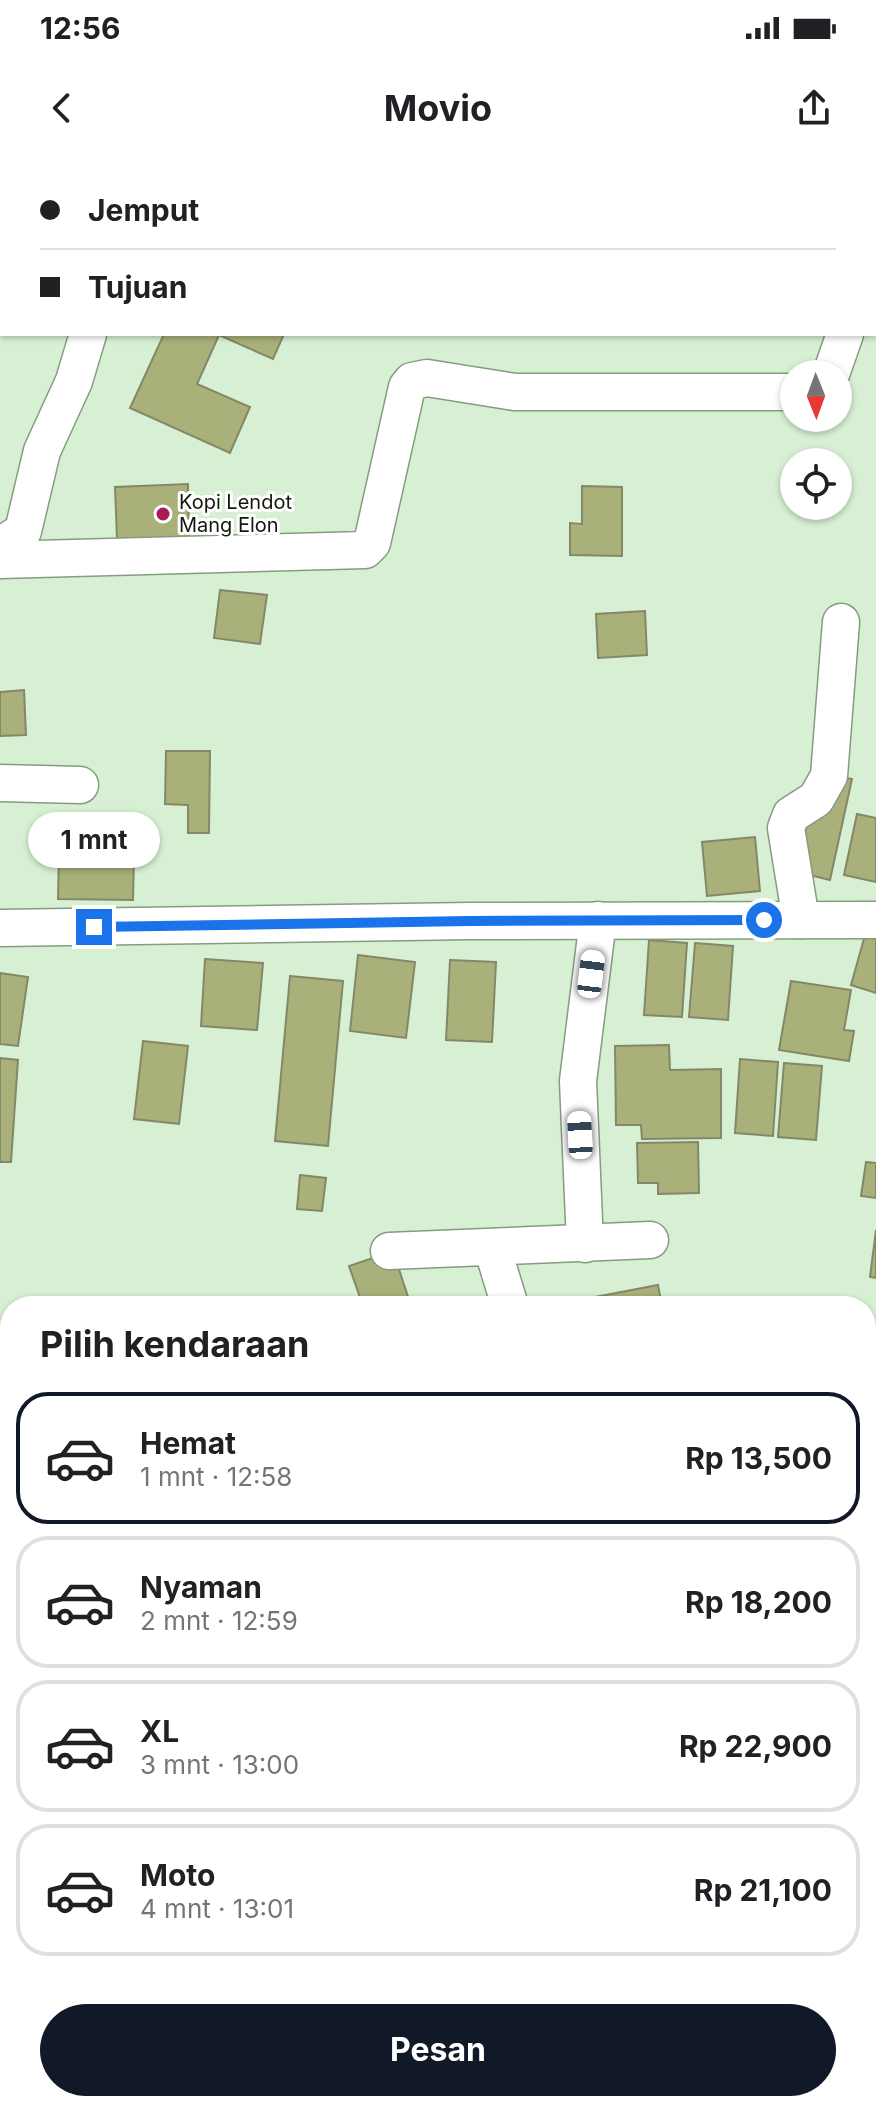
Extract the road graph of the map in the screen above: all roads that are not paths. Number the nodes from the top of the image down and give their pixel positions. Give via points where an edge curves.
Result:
1 (87, 336) edge
2 (844, 336) edge
3 (836, 360) edge
4 (780, 392) edge
5 (0, 546) edge
6 (0, 560) edge
7 (841, 622) dead end
8 (0, 783) edge
9 (80, 785) dead end
10 (598, 920) junction
11 (801, 920) junction
12 (876, 920) edge
13 (0, 928) edge
14 (650, 1240) dead end
15 (585, 1244) junction
16 (492, 1247) junction
17 (389, 1251) dead end
18 (507, 1296) edge

1 - 5 street via 74,381 42,451 23,531
2 - 3 street
4 - 6 street via 515,392 427,378 412,381 372,543 365,550
7 - 11 street via 829,776 816,799 791,815 786,828
8 - 9 street
10 - 11 street
10 - 13 street
10 - 15 street via 578,1081
11 - 12 street
14 - 15 street
15 - 16 street
16 - 17 street
16 - 18 street

